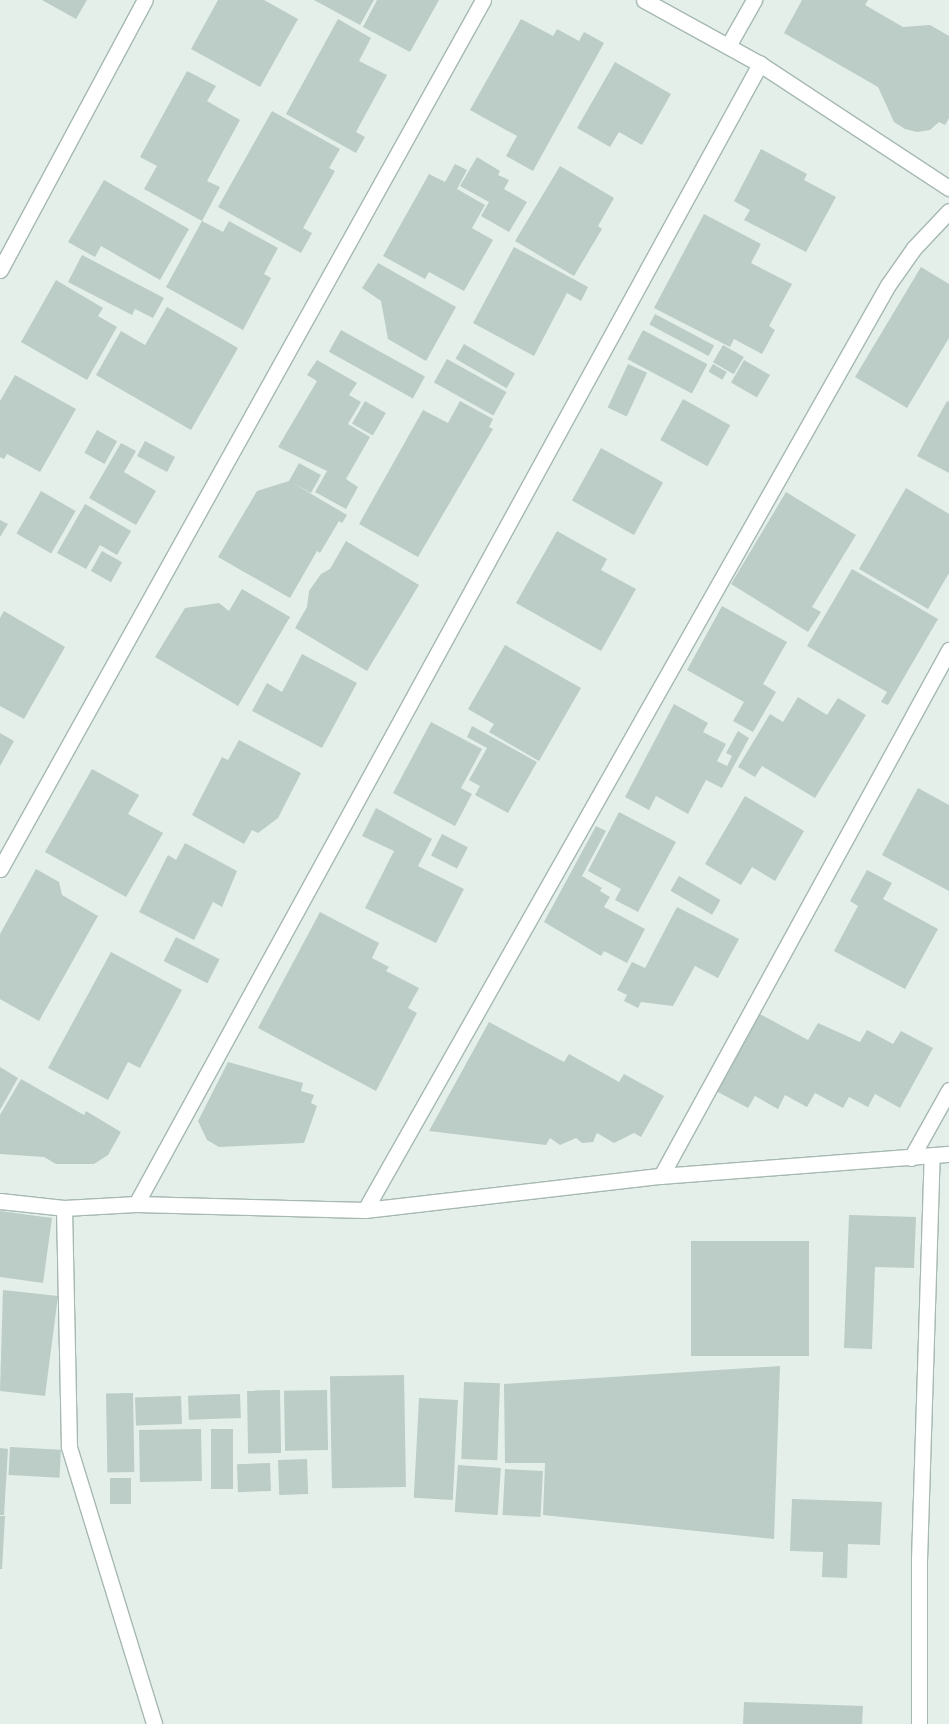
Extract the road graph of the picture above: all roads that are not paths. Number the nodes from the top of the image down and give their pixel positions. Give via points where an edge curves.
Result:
1 (145, 0) edge
2 (483, 0) edge
3 (644, 0) edge
4 (754, 0) edge
5 (728, 46) junction
6 (760, 64) junction
7 (949, 188) edge
8 (949, 212) edge
9 (0, 270) edge
10 (949, 650) edge
11 (0, 869) edge
12 (949, 1090) edge
13 (949, 1154) edge
14 (932, 1156) junction
15 (911, 1158) junction
16 (661, 1176) junction
17 (0, 1201) edge
18 (136, 1204) junction
19 (64, 1208) junction
20 (365, 1210) junction
21 (154, 1724) edge
22 (920, 1724) edge

1 - 9 street
2 - 11 street
3 - 5 street
4 - 5 street
5 - 6 street
6 - 7 street
6 - 18 street
8 - 20 street via 914,248 888,285
10 - 16 street
12 - 15 street
13 - 14 street
14 - 15 street
14 - 22 street via 919,1560
15 - 16 street
16 - 20 street
17 - 19 street
18 - 19 street
18 - 20 street
19 - 21 street via 69,1447

